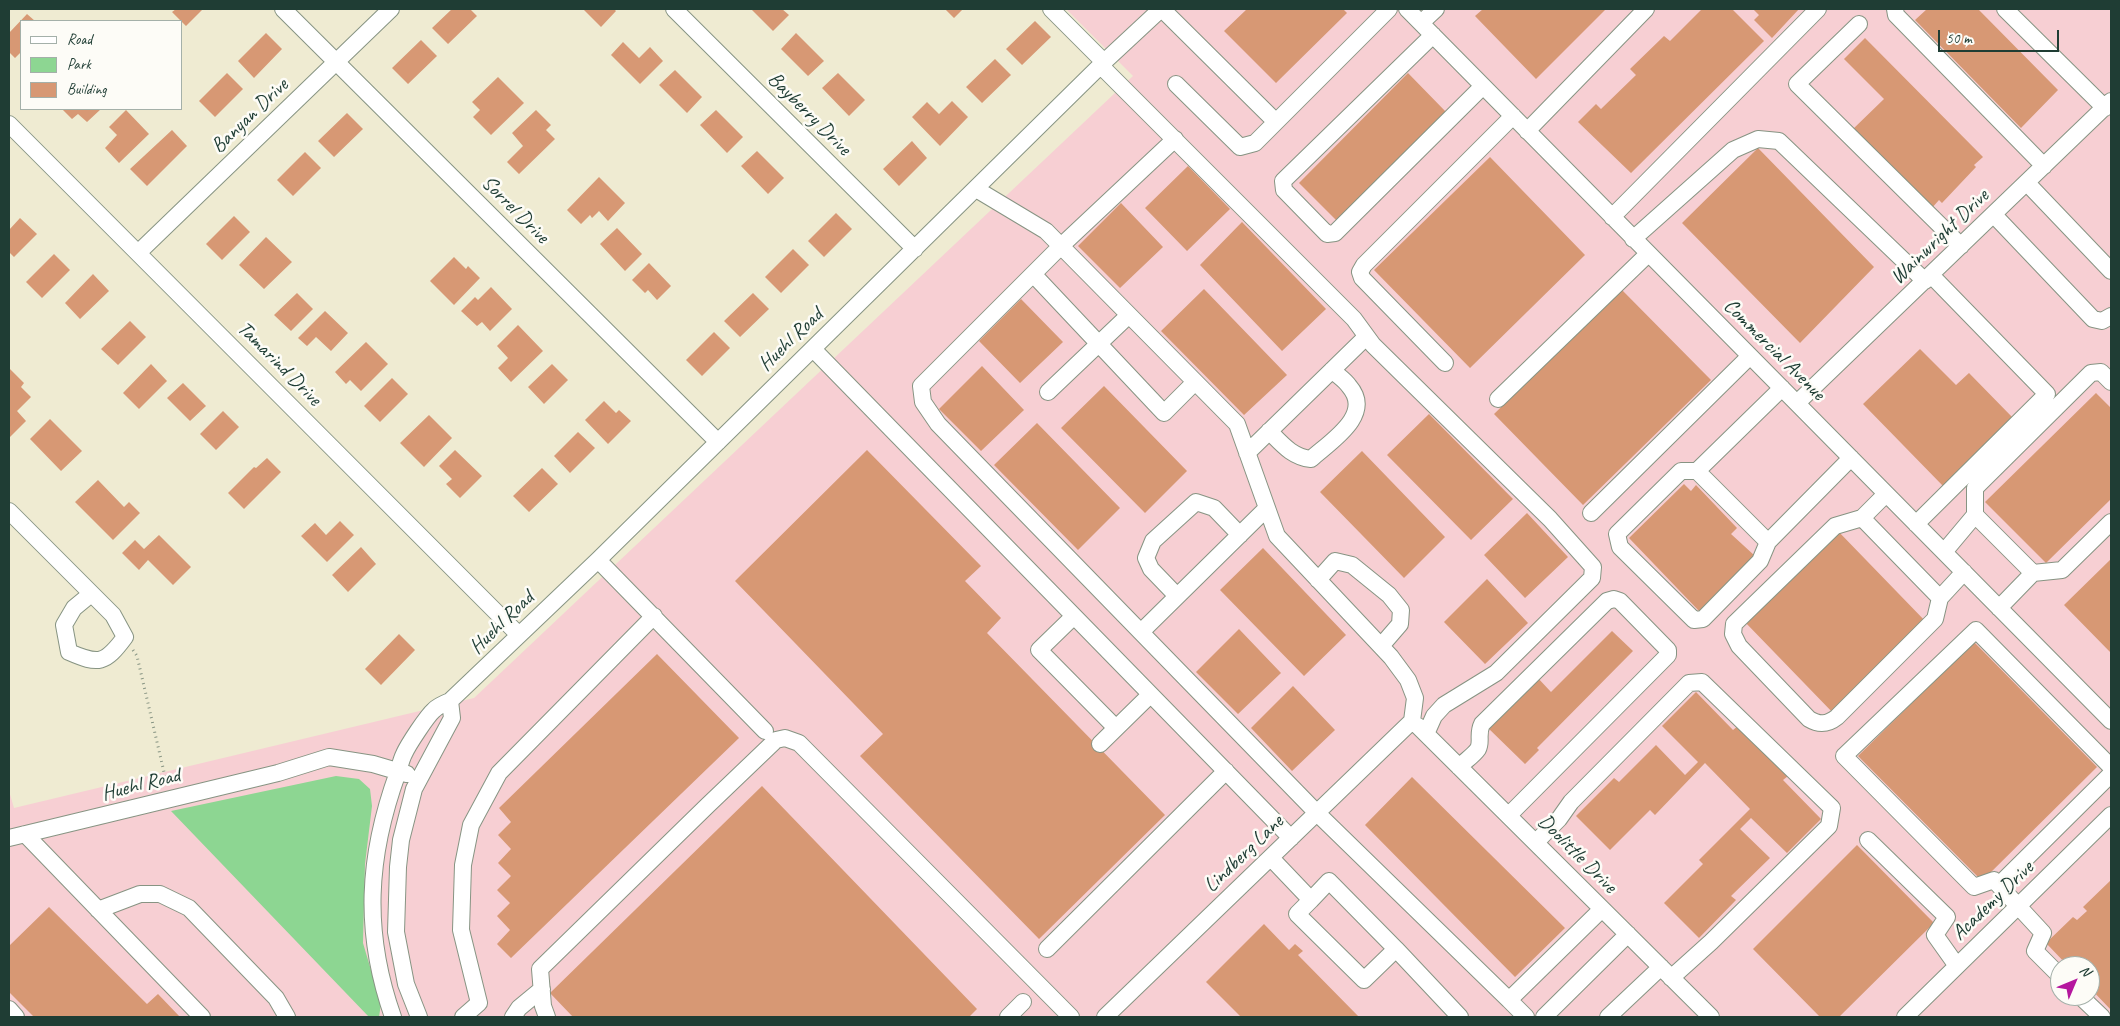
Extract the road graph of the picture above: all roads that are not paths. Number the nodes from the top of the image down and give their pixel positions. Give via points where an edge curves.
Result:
1 (284, 9) edge
2 (391, 9) edge
3 (674, 9) edge
4 (1051, 9) edge
5 (1162, 9) edge
6 (1390, 9) edge
7 (1407, 9) edge
8 (1436, 9) edge
9 (1646, 9) edge
10 (1818, 9) edge
11 (1895, 9) edge
12 (2005, 9) edge
13 (1860, 24) dead end
14 (1427, 29) junction
15 (336, 62) junction
16 (1103, 64) junction
17 (1176, 84) dead end
18 (1483, 86) junction
19 (2108, 104) edge
20 (1513, 116) junction
21 (1276, 122) junction
22 (9, 124) edge
23 (1527, 131) junction
24 (1175, 139) junction
25 (2044, 166) junction
26 (2027, 183) junction
27 (976, 189) junction
28 (1994, 215) junction
29 (1612, 217) junction
30 (1633, 239) junction
31 (1061, 246) junction
32 (1960, 246) junction
33 (915, 249) junction
34 (138, 253) junction
35 (1648, 254) junction
36 (2111, 271) edge
37 (1032, 274) junction
38 (1928, 278) junction
39 (1129, 315) junction
40 (2111, 316) edge
41 (1366, 337) junction
42 (1099, 344) junction
43 (813, 349) junction
44 (1750, 356) junction
45 (1445, 363) dead end
46 (1332, 370) junction
47 (1195, 382) junction
48 (2111, 382) edge
49 (1782, 388) junction
50 (1048, 392) dead end
51 (1498, 400) dead end
52 (1797, 403) junction
53 (1269, 431) junction
54 (718, 442) junction
55 (1247, 453) junction
56 (1851, 458) junction
57 (1697, 471) junction
58 (1886, 494) junction
59 (1267, 508) junction
60 (9, 511) edge
61 (1591, 513) dead end
62 (1975, 515) junction
63 (1862, 518) junction
64 (2111, 522) edge
65 (1916, 524) junction
66 (1240, 535) junction
67 (1768, 542) junction
68 (1944, 552) junction
69 (598, 560) junction
70 (1964, 572) junction
71 (2033, 574) junction
72 (1318, 580) junction
73 (91, 594) junction
74 (1178, 596) junction
75 (1940, 598) junction
76 (1999, 608) junction
77 (654, 616) junction
78 (1074, 616) junction
79 (1141, 632) junction
80 (519, 635) junction
81 (1380, 646) junction
82 (1150, 695) junction
83 (450, 701) junction
84 (1412, 721) junction
85 (2111, 722) edge
86 (1116, 728) junction
87 (765, 731) dead end
88 (1426, 734) junction
89 (1100, 744) dead end
90 (1459, 767) junction
91 (2111, 767) edge
92 (398, 772) junction
93 (1226, 772) junction
94 (2111, 774) edge
95 (419, 778) junction
96 (1317, 813) junction
97 (1509, 815) junction
98 (2111, 815) edge
99 (25, 834) junction
100 (9, 838) edge
101 (1291, 838) junction
102 (1868, 840) dead end
103 (1536, 842) junction
104 (1271, 858) junction
105 (1999, 885) junction
106 (1311, 900) junction
107 (2018, 906) junction
108 (1602, 909) junction
109 (98, 910) junction
110 (1628, 934) junction
111 (1047, 949) dead end
112 (1396, 949) junction
113 (1957, 966) junction
114 (2050, 966) edge
115 (1666, 973) junction
116 (542, 989) junction
117 (1509, 1000) junction
118 (1023, 1002) dead end
119 (2090, 1006) edge
120 (9, 1010) edge
121 (16, 1017) edge
122 (202, 1017) edge
123 (287, 1017) edge
124 (393, 1017) edge
125 (419, 1017) edge
126 (463, 1017) edge
127 (513, 1017) edge
128 (547, 1017) edge
129 (1008, 1017) edge
130 (1071, 1017) edge
131 (1105, 1017) edge
132 (1460, 1017) edge
133 (1526, 1017) edge
134 (1544, 1017) edge
135 (1608, 1017) edge
136 (1711, 1017) edge
137 (1905, 1017) edge
138 (2102, 1017) edge

1 - 15 street, Sorrel Drive
2 - 15 street, Banyan Drive
3 - 33 street, Bayberry Drive
4 - 16 street
5 - 16 street, Huehl Road
5 - 21 street
6 - 21 street
7 - 14 street, Commercial Avenue
8 - 14 street
9 - 23 street
10 - 29 street
11 - 25 street via 1896,15
12 - 19 street
13 - 32 street via 1797,84
14 - 18 street, Commercial Avenue
14 - 18 street via 1283,181 1284,190 1327,234 1335,233
15 - 34 street, Banyan Drive
15 - 54 street, Sorrel Drive
16 - 24 street
16 - 27 street, Huehl Road
17 - 21 street via 1240,147 1255,143
18 - 20 street, Commercial Avenue
19 - 25 street, Wainwright Drive
20 - 23 street, Commercial Avenue
20 - 45 street via 1360,272 1362,278
22 - 34 street, Tamarind Drive
23 - 29 street, Commercial Avenue
24 - 31 street
24 - 41 street via 1354,319
25 - 26 street, Wainwright Drive
26 - 28 street, Wainwright Drive
26 - 36 street
27 - 31 street via 1046,231
27 - 33 street, Huehl Road
28 - 32 street, Wainwright Drive
28 - 40 street via 2093,319 2102,321
29 - 30 street, Commercial Avenue
30 - 35 street, Commercial Avenue
30 - 38 street via 1733,150 1758,139 1779,141
31 - 37 street
31 - 39 street
32 - 38 street, Wainwright Drive
33 - 43 street, Huehl Road
34 - 80 street, Tamarind Drive
35 - 44 street, Commercial Avenue
35 - 51 street
37 - 42 street
37 - 79 street via 921,386 923,402 938,424
38 - 52 street, Wainwright Drive
38 - 65 street via 2047,394
39 - 42 street
39 - 47 street
41 - 46 street
41 - 88 street via 1550,518 1594,567 1592,578 1496,673 1444,705 1434,716
42 - 47 street via 1164,413
42 - 50 street
43 - 54 street, Huehl Road
43 - 78 street
44 - 49 street, Commercial Avenue
44 - 61 street
46 - 53 street
46 - 53 street via 1350,386 1356,400 1358,410 1347,426 1311,459 1301,458 1288,450
47 - 55 street via 1237,424
48 - 62 street via 2101,372 2091,373 1974,488
49 - 52 street, Commercial Avenue
49 - 57 street
52 - 56 street, Commercial Avenue
53 - 55 street
54 - 69 street, Huehl Road
55 - 59 street
56 - 58 street, Commercial Avenue
56 - 67 street
57 - 67 street
57 - 67 street via 1681,471 1617,534 1620,547 1694,620 1703,619 1760,561
58 - 63 street
58 - 65 street, Commercial Avenue
59 - 66 street
59 - 72 street via 1277,536
60 - 73 street
62 - 68 street
62 - 71 street
63 - 75 street
63 - 75 street via 1835,526 1734,624 1733,634 1738,646 1809,719 1820,724 1837,718 1935,619
64 - 71 street via 2062,570
65 - 68 street, Commercial Avenue
66 - 74 street
66 - 74 street via 1214,508 1196,502 1153,541 1146,558 1151,569
68 - 70 street, Commercial Avenue
69 - 77 street
69 - 80 street, Huehl Road
70 - 75 street
70 - 76 street, Commercial Avenue
71 - 76 street
72 - 81 street
72 - 81 street via 1335,561 1352,566 1389,595 1401,610 1400,624
73 - 73 street via 113,616 125,637 112,655 91,661 69,652 64,625 74,608
74 - 79 street
76 - 85 street, Commercial Avenue
77 - 87 street
77 - 126 street via 499,773 471,825 463,864 461,930 479,1003
78 - 82 street
78 - 86 street via 1039,650
79 - 96 street
80 - 83 street, Huehl Road
81 - 84 street via 1408,680 1415,698
82 - 86 street
82 - 93 street
83 - 92 street, Huehl Road via 434,709 404,754
83 - 95 street via 452,718
84 - 88 street, Doolittle Drive
84 - 96 street, Lindberg Lane
86 - 89 street
88 - 90 street, Doolittle Drive
90 - 97 street, Doolittle Drive
90 - 97 street via 1478,748 1482,724 1607,601 1620,601 1668,650 1668,655
91 - 105 street via 1976,630 1844,756 1974,887 1994,880
92 - 95 street, Huehl Road
92 - 99 street, Huehl Road via 373,764 329,757 278,773
92 - 124 street via 377,839 373,878 376,956
93 - 101 street
93 - 111 street
94 - 105 street
95 - 125 street via 401,840 396,932 406,984
96 - 101 street, Lindberg Lane
96 - 117 street
97 - 103 street, Doolittle Drive
98 - 107 street, Academy Drive
99 - 100 street, Huehl Road
99 - 109 street
101 - 104 street, Lindberg Lane
102 - 113 street via 1947,917 1935,935
103 - 108 street, Doolittle Drive
103 - 115 street via 1571,802 1689,683 1702,682 1832,808 1829,826 1711,942
104 - 106 street
104 - 131 street, Lindberg Lane
105 - 107 street
106 - 112 street via 1329,880
106 - 112 street via 1297,914 1364,980
107 - 113 street, Academy Drive
107 - 114 street via 2043,932 2035,951
108 - 110 street, Doolittle Drive
108 - 117 street
109 - 122 street
109 - 123 street via 140,894 160,894 189,908 276,998
110 - 115 street, Doolittle Drive
110 - 134 street
112 - 132 street
113 - 137 street, Academy Drive
115 - 135 street
115 - 136 street, Doolittle Drive
116 - 127 street
116 - 128 street
116 - 130 street via 540,969 776,740 786,738 799,743
117 - 133 street
118 - 129 street
119 - 138 street
120 - 121 street

